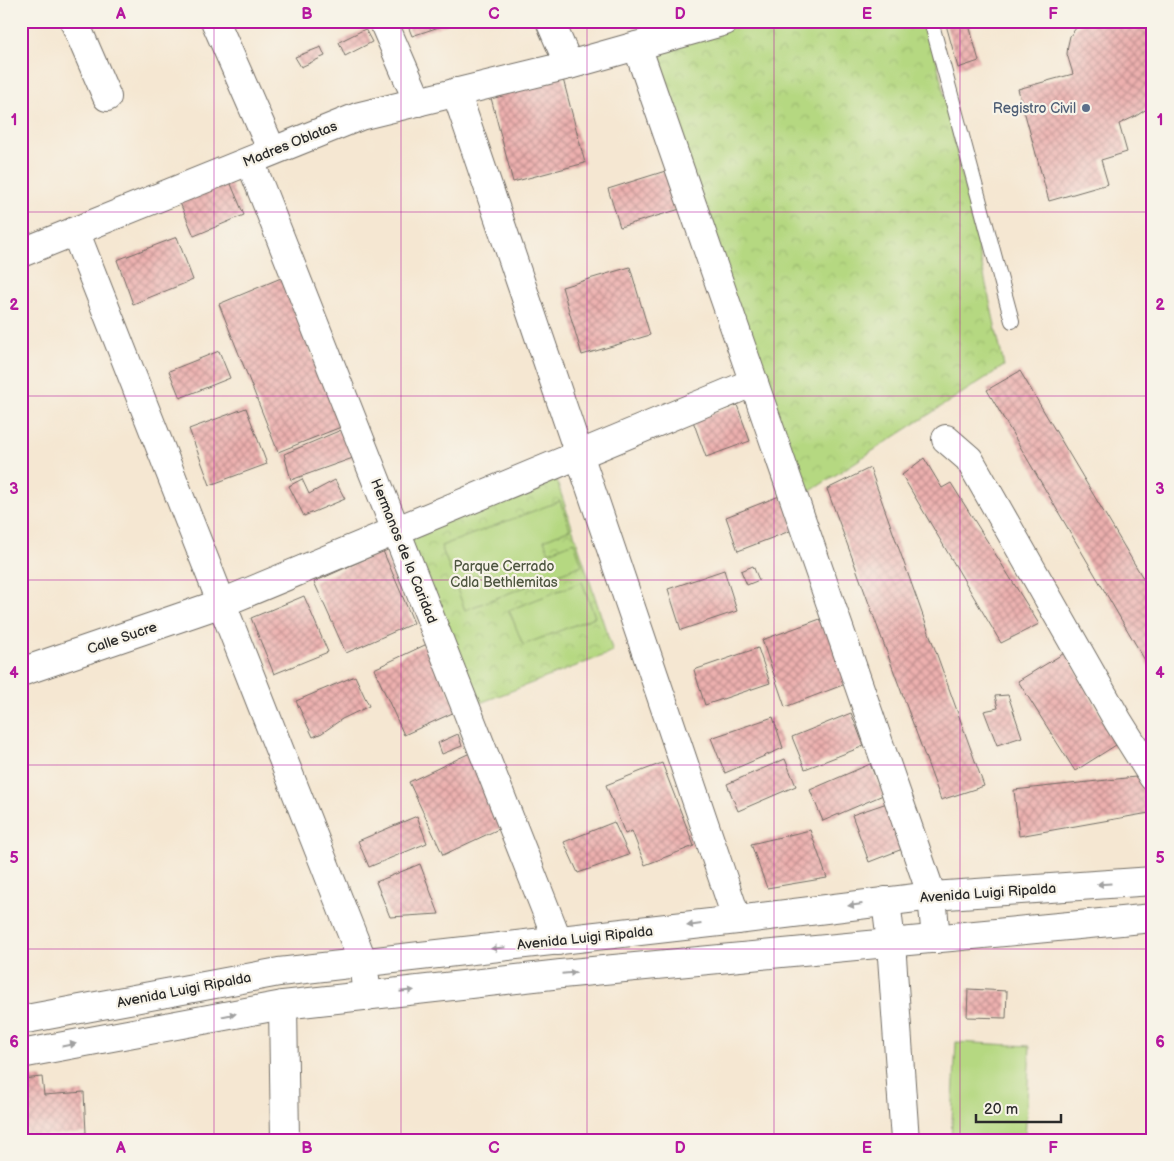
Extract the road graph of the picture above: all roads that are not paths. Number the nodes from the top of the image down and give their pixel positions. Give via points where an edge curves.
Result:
1 (74, 21) edge
2 (215, 21) edge
3 (383, 21) edge
4 (550, 21) edge
5 (724, 21) edge
6 (931, 21) edge
7 (637, 46) junction
8 (569, 65) junction
9 (456, 92) junction
10 (107, 97) dead end
11 (418, 102) junction
12 (261, 156) junction
13 (75, 231) junction
14 (21, 253) edge
15 (1012, 321) dead end
16 (754, 382) junction
17 (946, 440) dead end
18 (578, 455) junction
19 (396, 531) junction
20 (222, 603) junction
21 (21, 672) edge
22 (1153, 777) edge
23 (1153, 881) edge
24 (932, 896) junction
25 (886, 901) junction
26 (1153, 918) edge
27 (736, 920) junction
28 (936, 939) junction
29 (558, 941) junction
30 (891, 943) junction
31 (363, 962) junction
32 (367, 996) junction
33 (283, 1005) junction
34 (21, 1020) edge
35 (21, 1054) edge
36 (285, 1140) edge
37 (905, 1140) edge

1 - 10 street
2 - 12 street, Hermanos de la Caridad
3 - 11 street
4 - 8 street
5 - 7 street, Madres Oblatas
6 - 15 lane
7 - 8 street, Madres Oblatas
7 - 16 street
8 - 9 street, Madres Oblatas
9 - 11 street, Madres Oblatas
9 - 18 street
11 - 12 street, Madres Oblatas via 360,116
12 - 13 street, Madres Oblatas
12 - 19 street, Hermanos de la Caridad
13 - 14 street, Madres Oblatas
13 - 20 street
16 - 18 street, Calle Sucre
16 - 24 street
17 - 22 street via 969,459
18 - 19 street, Calle Sucre
18 - 27 street
19 - 20 street, Calle Sucre
19 - 29 street, Hermanos de la Caridad
20 - 21 street, Calle Sucre
20 - 31 street
23 -> 24 street, Avenida Luigi Ripalda
24 - 25 street, Avenida Luigi Ripalda
24 - 28 street
25 -> 27 street, Avenida Luigi Ripalda
25 - 30 street
26 - 28 street
27 -> 29 street, Avenida Luigi Ripalda
28 - 30 street
29 -> 31 street, Avenida Luigi Ripalda
32 -> 30 street
30 - 37 street
31 - 32 street
31 - 34 street, Avenida Luigi Ripalda via 279,972
32 - 33 street
35 -> 33 street
33 - 36 street

